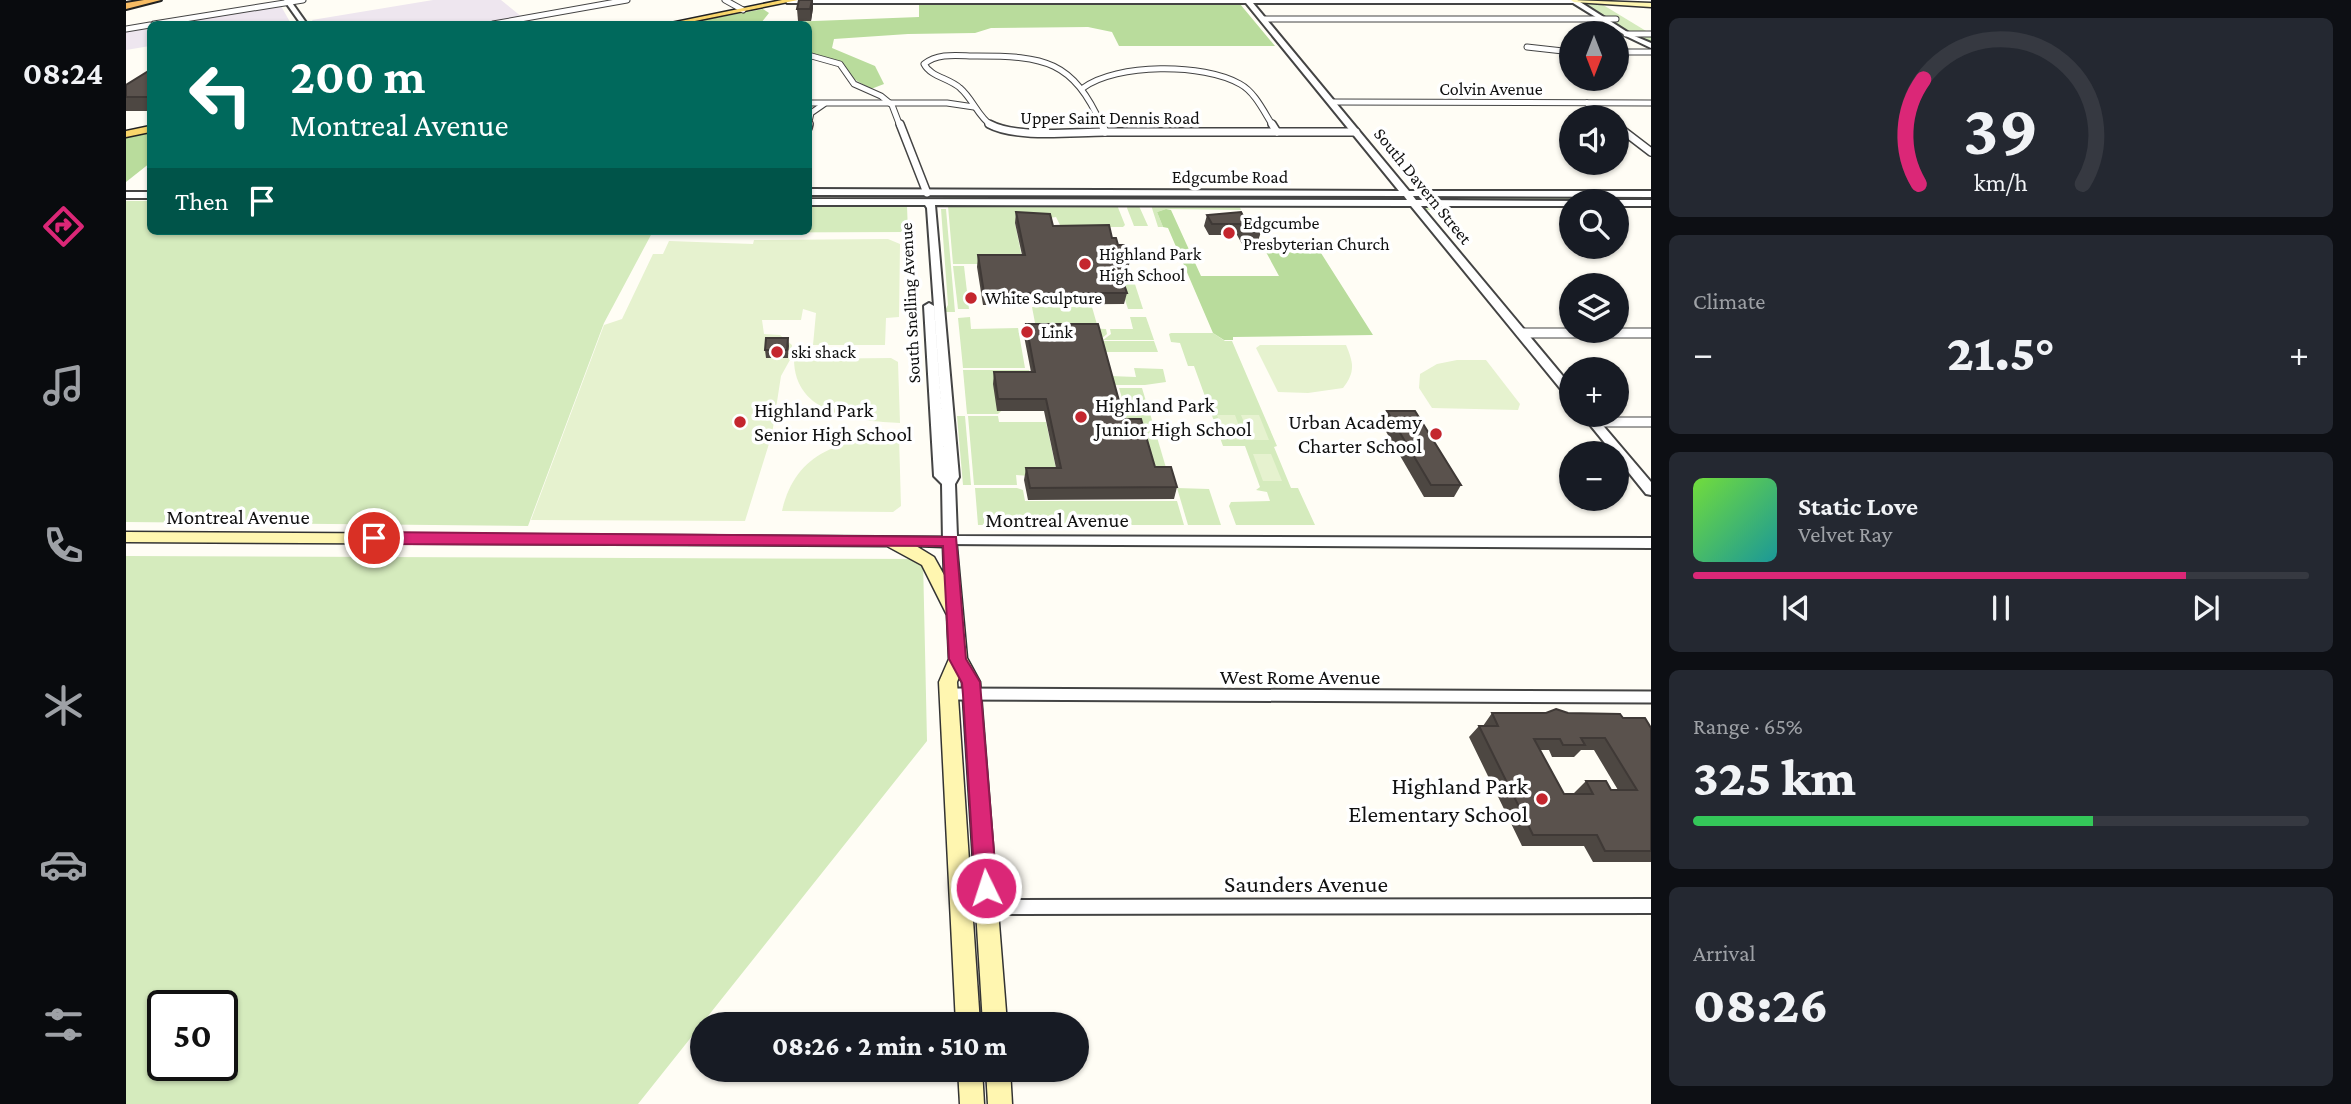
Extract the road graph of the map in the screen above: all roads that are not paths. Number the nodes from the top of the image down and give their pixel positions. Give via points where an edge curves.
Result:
1 (158, 0) edge
2 (164, 0) edge
3 (303, 0) edge
4 (627, 0) edge
5 (724, 0) edge
6 (804, 0) edge
7 (1248, 0) edge
8 (1574, 0) edge
9 (1587, 0) edge
10 (288, 1) edge
11 (790, 1) edge
12 (1636, 1) edge
13 (139, 2) edge
14 (126, 4) edge
15 (1651, 4) edge
16 (743, 10) junction
17 (525, 19) junction
18 (1263, 19) junction
19 (1602, 19) junction
20 (1616, 19) junction
21 (175, 21) edge
22 (302, 21) edge
23 (512, 21) edge
24 (528, 21) edge
25 (686, 21) edge
26 (1605, 21) edge
27 (147, 26) edge
28 (126, 29) edge
29 (1629, 34) edge
30 (1640, 34) junction
31 (1651, 34) edge
32 (1629, 35) edge
33 (1651, 41) edge
34 (1651, 46) edge
35 (1527, 47) dead end
36 (1559, 51) edge
37 (1629, 52) edge
38 (1651, 52) edge
39 (812, 56) edge
40 (1092, 76) dead end
41 (1101, 77) junction
42 (1083, 88) junction
43 (965, 92) junction
44 (1331, 102) junction
45 (812, 103) edge
46 (826, 103) junction
47 (890, 103) junction
48 (947, 103) junction
49 (1587, 103) junction
50 (1651, 103) edge
51 (1590, 105) edge
52 (974, 107) junction
53 (812, 110) edge
54 (147, 130) edge
55 (1105, 132) junction
56 (1277, 132) junction
57 (1356, 132) junction
58 (126, 134) edge
59 (1629, 135) edge
60 (1651, 152) edge
61 (812, 192) edge
62 (1406, 193) junction
63 (1651, 194) edge
64 (126, 195) edge
65 (147, 195) edge
66 (927, 197) junction
67 (812, 202) edge
68 (1414, 203) junction
69 (1559, 203) edge
70 (1629, 203) edge
71 (1651, 203) edge
72 (1521, 333) junction
73 (1651, 333) edge
74 (1559, 378) edge
75 (1629, 421) edge
76 (1651, 422) edge
77 (1598, 427) edge
78 (1651, 491) edge
79 (126, 537) edge
80 (826, 540) junction
81 (950, 541) junction
82 (1651, 542) edge
83 (955, 614) junction
84 (958, 659) junction
85 (949, 694) junction
86 (972, 695) junction
87 (1651, 697) edge
88 (961, 906) junction
89 (1651, 906) edge
90 (988, 907) junction
91 (967, 1012) edge
92 (994, 1012) edge
93 (971, 1082) edge
94 (999, 1082) edge
95 (972, 1104) edge
96 (1000, 1104) edge

1 - 13 highway
2 - 13 highway
3 - 10 street
4 - 17 street
5 - 16 street
6 - 11 street
7 - 8 street
7 - 11 street
7 - 18 street, South Davern Street
8 - 9 main road
8 - 19 street
9 - 12 main road
9 - 20 street
10 - 21 street
10 - 22 street
11 - 16 main road
12 - 15 main road
13 - 14 highway
16 - 25 main road
17 - 23 street
17 - 24 street
18 - 19 street
18 - 44 street, South Davern Street
19 - 20 street
19 - 26 street
20 - 30 street
27 - 28 street
29 - 30 street
30 - 31 street
30 - 33 street
32 - 34 street
35 - 36 street
37 - 38 street
39 - 47 street via 840,64 854,83
40 - 41 street
41 - 42 street
41 - 56 street via 1135,71 1225,77 1248,90
42 - 43 street via 1080,79 1041,59 1022,56 945,56 924,64 928,71
42 - 55 street
43 - 48 street
43 - 52 street, Upper Saint Dennis Road
44 - 49 street, Colvin Avenue
44 - 57 street, South Davern Street
45 - 46 street
46 - 47 street
46 - 53 street
47 - 48 street
47 - 66 street, South Snelling Avenue
48 - 52 street
49 - 50 street, Colvin Avenue
49 - 51 street
52 - 55 street, Upper Saint Dennis Road via 986,124 1004,131
54 - 58 main road
55 - 56 street, Upper Saint Dennis Road
56 - 57 street, Upper Saint Dennis Road
57 - 62 street, South Davern Street
59 - 60 street
61 - 66 street, Edgcumbe Road
62 - 63 street, Edgcumbe Road
62 - 66 street, Edgcumbe Road
62 - 68 street, South Davern Street
64 - 65 street
66 - 67 street, Edgcumbe Road
66 - 68 street, Edgcumbe Road
66 - 81 street, South Snelling Avenue via 940,476 948,483
68 - 69 street, Edgcumbe Road
68 - 72 street, South Davern Street
70 - 71 street
72 - 73 street
72 - 74 street, South Davern Street
75 - 76 street
77 - 78 street
79 - 80 main road, Montreal Avenue
80 - 81 main road, Montreal Avenue
80 - 83 main road via 890,544 922,555 934,566
81 - 82 street, Montreal Avenue
81 - 83 main road
83 - 84 main road
84 - 85 main road via 948,682
84 - 86 main road via 971,682
85 - 86 street, West Rome Avenue
85 - 88 main road
86 - 87 street, West Rome Avenue
86 - 90 main road
88 - 90 street, Saunders Avenue
88 - 91 main road
89 - 90 street, Saunders Avenue
90 - 92 main road
93 - 95 main road
94 - 96 main road

